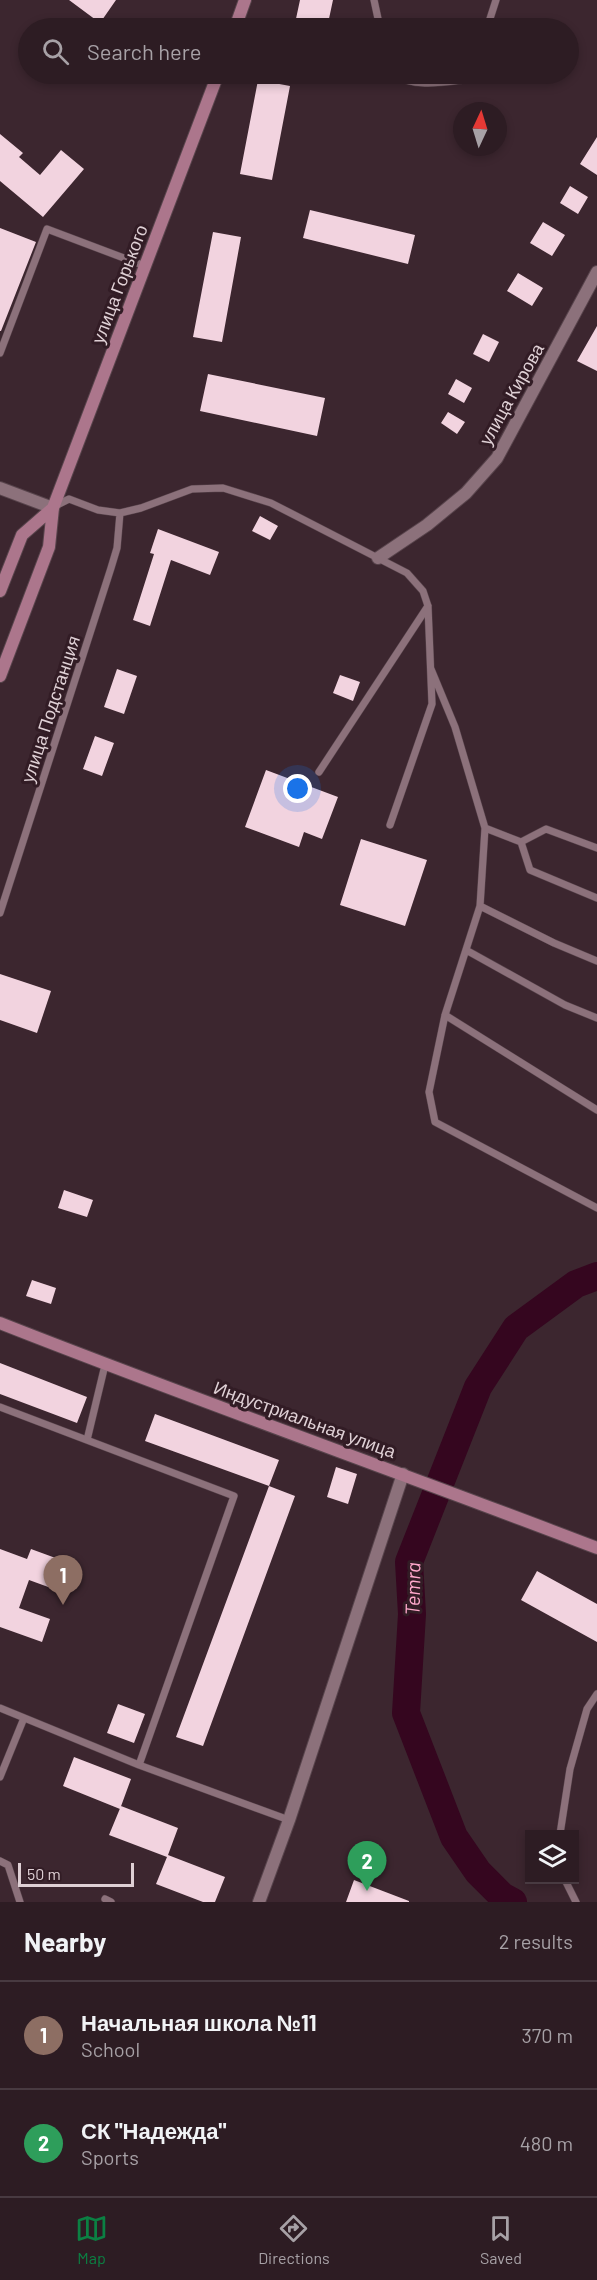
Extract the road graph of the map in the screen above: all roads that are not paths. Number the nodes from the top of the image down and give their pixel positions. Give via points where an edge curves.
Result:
1 (245, 0) edge
2 (374, 0) edge
3 (496, 0) edge
4 (239, 18) edge
5 (378, 18) edge
6 (490, 18) edge
7 (214, 84) edge
8 (145, 266) junction
9 (597, 273) edge
10 (0, 353) edge
11 (0, 488) edge
12 (53, 508) junction
13 (120, 513) junction
14 (378, 558) junction
15 (0, 591) edge
16 (428, 606) junction
17 (431, 669) junction
18 (0, 676) edge
19 (319, 772) dead end
20 (390, 825) dead end
21 (485, 828) junction
22 (521, 842) junction
23 (597, 848) edge
24 (597, 898) edge
25 (480, 906) junction
26 (0, 913) edge
27 (466, 950) junction
28 (597, 961) edge
29 (445, 1015) junction
30 (597, 1018) edge
31 (597, 1110) edge
32 (597, 1208) edge
33 (0, 1323) edge
34 (105, 1365) junction
35 (0, 1407) edge
36 (87, 1440) junction
37 (403, 1474) junction
38 (597, 1548) edge
39 (597, 1694) edge
40 (0, 1708) edge
41 (24, 1718) junction
42 (139, 1765) junction
43 (0, 1777) edge
44 (289, 1820) junction
45 (561, 1830) edge
46 (0, 1861) edge
47 (567, 1884) edge
48 (20, 1902) edge
49 (259, 1902) edge
50 (576, 1902) edge

1 - 4 main road
2 - 5 lane
3 - 6 lane
7 - 8 main road, улица Горького
8 - 10 lane via 47,229
8 - 12 main road, улица Горького
9 - 14 street, улица Кирова via 497,458 466,493
11 - 12 street
12 - 13 lane via 69,499
12 - 15 main road, улица Горького via 22,535
12 - 18 main road, улица Горького via 49,547
13 - 14 lane via 192,489 223,488 271,503
13 - 26 lane, улица Подстанция via 117,548
14 - 16 lane via 408,573 423,591
16 - 17 lane
16 - 19 lane
17 - 20 lane via 432,704
17 - 21 lane via 455,727
21 - 22 lane
21 - 25 lane
22 - 23 lane via 546,829
22 - 24 lane via 530,870
25 - 27 lane
25 - 28 lane
27 - 29 lane
27 - 30 lane
29 - 31 lane
29 - 32 lane via 429,1092 435,1122
33 - 34 main road, Индустриальная улица
34 - 36 lane
34 - 37 main road, Индустриальная улица
35 - 36 lane
36 - 42 lane via 234,1496
37 - 38 main road, Индустриальная улица
37 - 44 street
39 - 45 lane via 587,1709 570,1769
40 - 41 lane
41 - 42 lane
41 - 43 lane
42 - 44 lane
44 - 49 street
46 - 48 lane via 8,1865
47 - 50 lane

